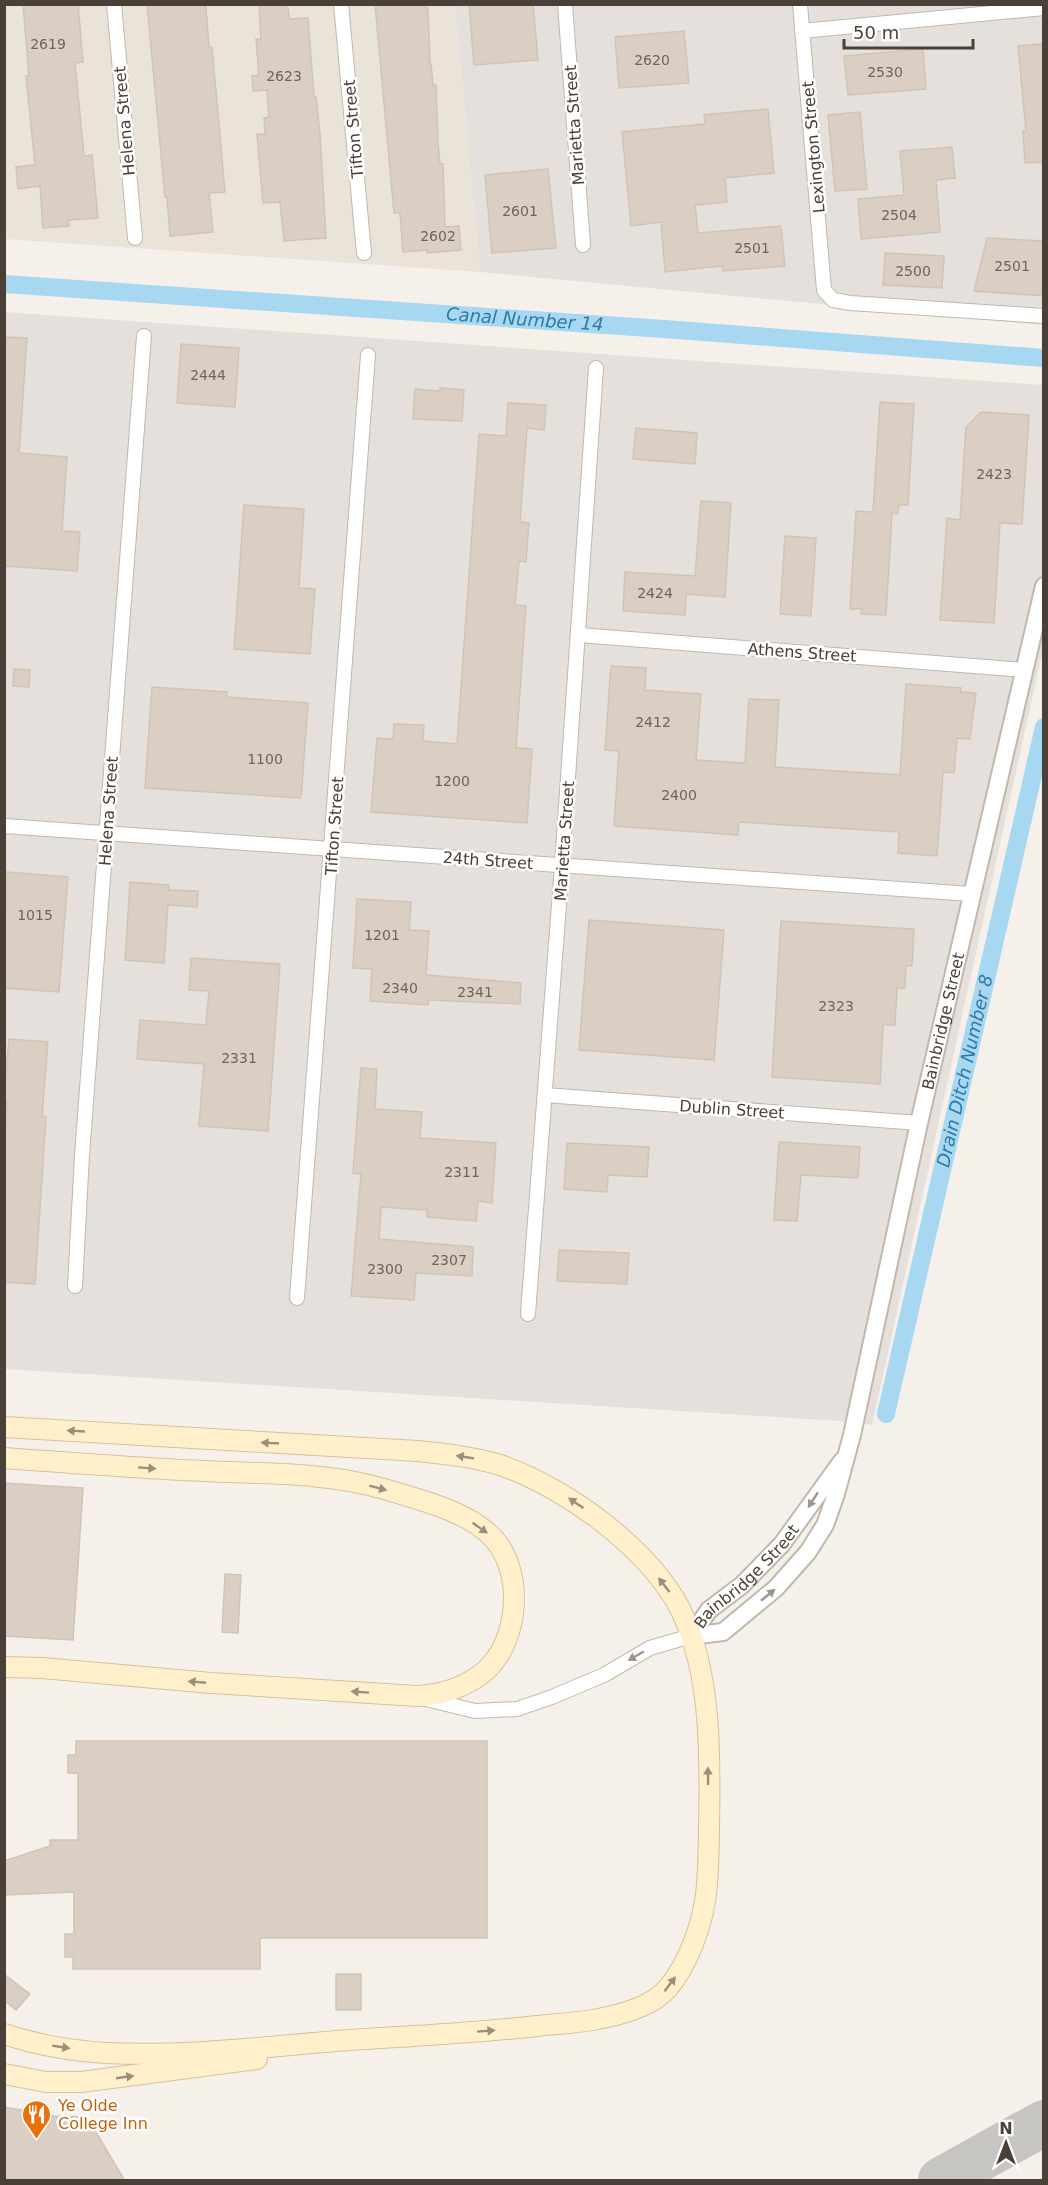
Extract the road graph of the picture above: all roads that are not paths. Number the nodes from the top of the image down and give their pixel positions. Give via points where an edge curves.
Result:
1 (114, 4) edge
2 (341, 4) edge
3 (565, 4) edge
4 (800, 4) edge
5 (1044, 8) edge
6 (802, 31) junction
7 (135, 238) dead end
8 (583, 245) dead end
9 (364, 253) dead end
10 (1044, 316) edge
11 (144, 336) dead end
12 (368, 355) dead end
13 (596, 368) dead end
14 (1044, 586) edge
15 (579, 635) junction
16 (1024, 670) junction
17 (4, 826) edge
18 (107, 832) junction
19 (332, 849) junction
20 (562, 865) junction
21 (971, 894) junction
22 (545, 1095) junction
23 (919, 1123) junction
24 (75, 1286) dead end
25 (297, 1298) dead end
26 (528, 1314) dead end
27 (4, 1427) edge
28 (846, 1456) junction
29 (4, 1458) edge
30 (691, 1636) junction
31 (4, 1663) edge
32 (4, 1667) edge
33 (73, 1671) junction
34 (417, 1696) junction
35 (447, 2033) junction
36 (4, 2034) edge
37 (4, 2074) edge

1 - 7 street, Helena Street
2 - 9 street, Tifton Street
3 - 8 street, Marietta Street
4 - 6 street, Lexington Street
5 - 6 street
6 - 10 street, Lexington Street via 824,290 832,300
11 - 18 street, Helena Street
12 - 19 street, Tifton Street
13 - 15 street, Marietta Street
14 - 16 street, Bainbridge Street
15 - 16 street, Athens Street
15 - 20 street, Marietta Street
16 - 21 street, Bainbridge Street
17 - 18 street, 24th Street
18 - 19 street, 24th Street
18 - 24 street, Helena Street
19 - 20 street, 24th Street
19 - 25 street, Tifton Street
20 - 21 street, 24th Street
20 - 22 street, Marietta Street
21 - 23 street, Bainbridge Street
22 - 23 street, Dublin Street
22 - 26 street, Marietta Street
23 - 28 street, Bainbridge Street
30 -> 27 main road via 669,1591 622,1539 556,1491 501,1466 418,1451
28 -> 30 street, Bainbridge Street via 782,1544 742,1585 709,1610
30 -> 28 street, Bainbridge Street via 723,1632 776,1588 808,1552 825,1524
29 -> 34 main road via 327,1478 405,1496 480,1526 493,1537 512,1571 510,1627 485,1671 442,1694
30 -> 34 street via 650,1647 603,1675 517,1709 475,1711
35 -> 30 main road via 593,2020 638,2008 663,1993 682,1968 699,1931 707,1895 708,1740
31 - 33 main road
32 - 33 main road
34 -> 33 main road
36 -> 35 main road via 85,2051 172,2053
37 -> 35 main road via 46,2082 81,2082

